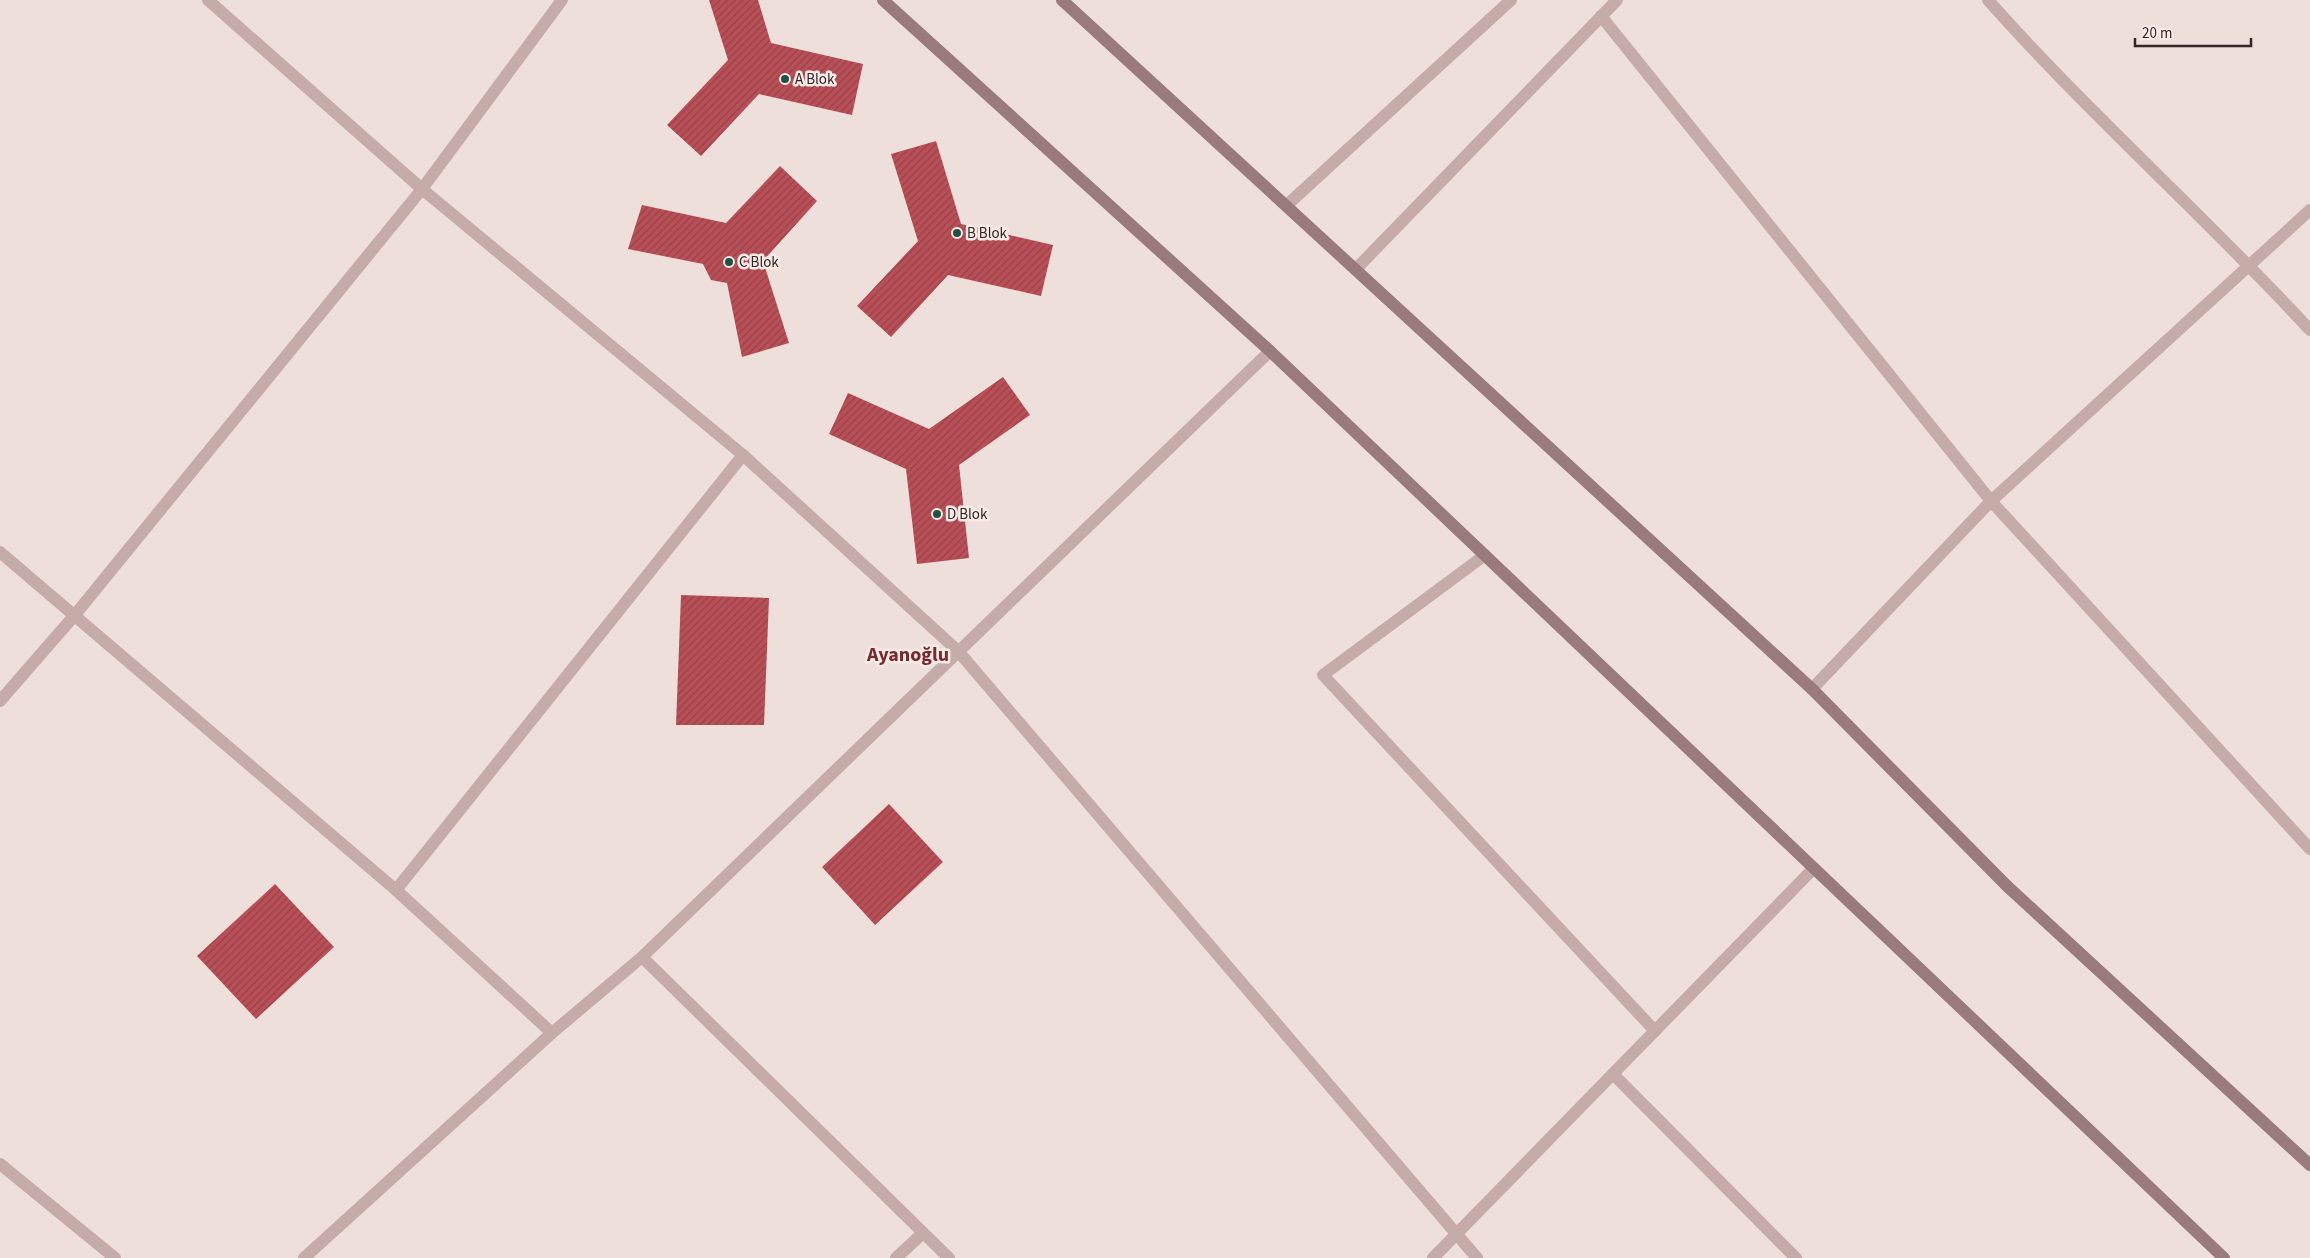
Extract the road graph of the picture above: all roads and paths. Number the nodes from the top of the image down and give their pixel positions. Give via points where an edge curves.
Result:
1 (208, 0) edge
2 (562, 0) edge
3 (883, 0) edge
4 (1062, 0) edge
5 (1511, 0) edge
6 (1617, 0) edge
7 (1988, 0) edge
8 (1600, 16) junction
9 (422, 189) junction
10 (1287, 205) junction
11 (2310, 210) edge
12 (2251, 266) junction
13 (1356, 269) junction
14 (2310, 330) edge
15 (1270, 351) junction
16 (743, 455) junction
17 (1991, 501) junction
18 (0, 552) edge
19 (1485, 555) junction
20 (74, 616) junction
21 (958, 651) junction
22 (1812, 689) junction
23 (0, 701) edge
24 (2310, 849) edge
25 (1814, 868) junction
26 (396, 890) junction
27 (642, 957) junction
28 (1655, 1030) junction
29 (552, 1033) junction
30 (1612, 1074) junction
31 (0, 1164) edge
32 (2310, 1165) edge
33 (922, 1233) junction
34 (1456, 1235) junction
35 (115, 1258) edge
36 (304, 1258) edge
37 (896, 1258) edge
38 (949, 1258) edge
39 (1433, 1258) edge
40 (1477, 1258) edge
41 (1796, 1258) edge
42 (2224, 1258) edge

1 - 9 street
2 - 9 street
3 - 15 street
4 - 10 street
5 - 10 street
6 - 8 street
7 - 12 street via 2025,42
8 - 13 street
8 - 17 street
9 - 16 street
9 - 20 street
10 - 13 street
11 - 12 street
12 - 14 street
12 - 17 street
13 - 22 street
15 - 19 street
15 - 21 street
16 - 21 street
16 - 26 street
17 - 22 street
17 - 24 street
18 - 20 street
19 - 25 street
19 - 28 street via 1323,675
20 - 23 street
20 - 26 street
21 - 27 street
21 - 34 street
22 - 32 street via 2007,886
25 - 28 street
25 - 42 street
26 - 29 street
27 - 29 street
27 - 33 street
28 - 30 street
29 - 36 street
30 - 34 street
30 - 41 street
31 - 35 street
33 - 37 street
33 - 38 street
34 - 39 street
34 - 40 street

